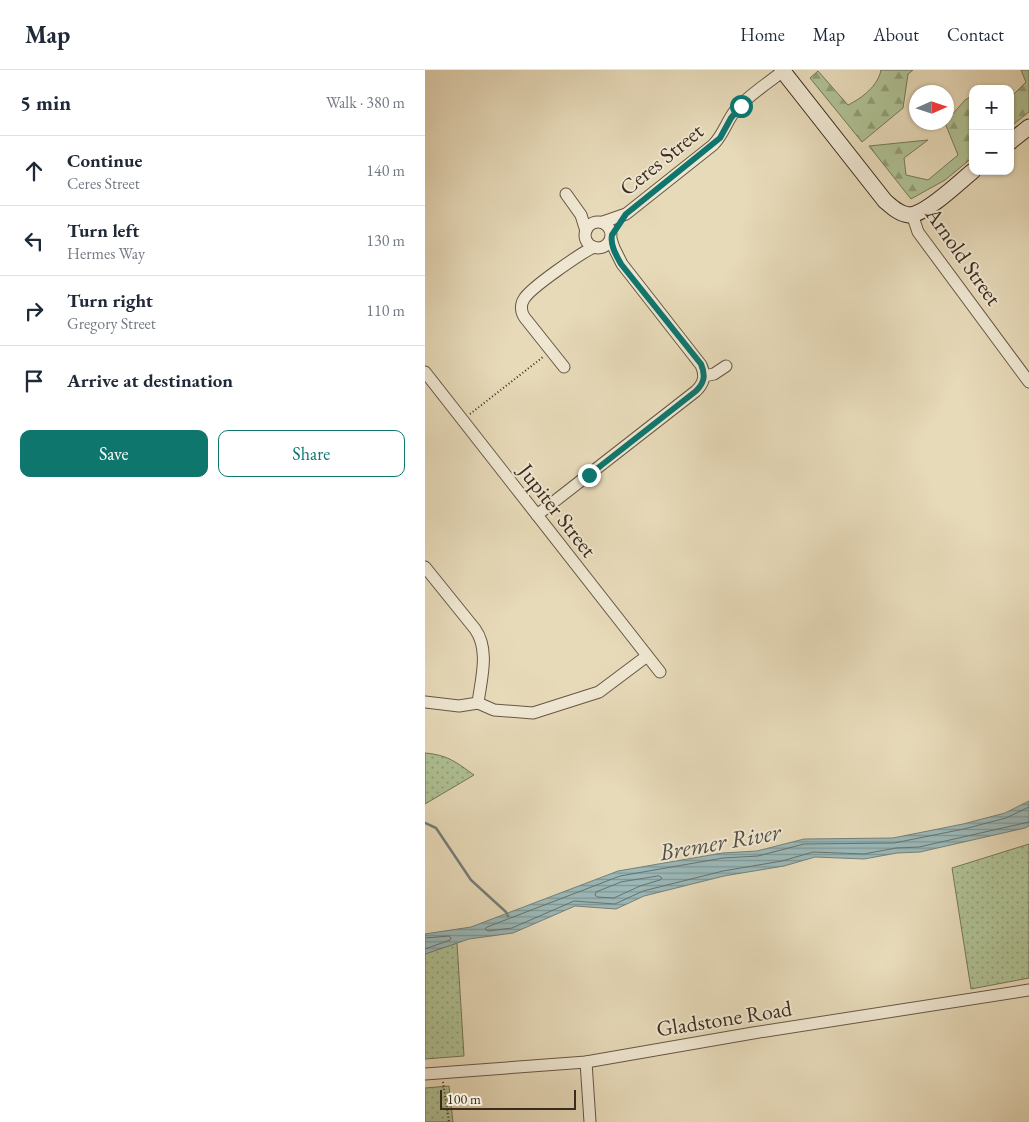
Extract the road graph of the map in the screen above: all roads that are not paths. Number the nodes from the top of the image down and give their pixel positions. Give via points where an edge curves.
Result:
1 (783, 71) edge
2 (1029, 127) edge
3 (1014, 139) edge
4 (969, 174) edge
5 (566, 194) dead end
6 (577, 208) junction
7 (626, 214) junction
8 (912, 214) junction
9 (601, 222) junction
10 (586, 235) junction
11 (611, 237) junction
12 (596, 248) junction
13 (571, 260) junction
14 (621, 264) junction
15 (726, 366) dead end
16 (563, 367) dead end
17 (425, 372) edge
18 (704, 376) junction
19 (1029, 382) edge
20 (537, 516) junction
21 (425, 567) edge
22 (647, 656) junction
23 (660, 672) dead end
24 (425, 702) edge
25 (478, 703) junction
26 (1029, 990) edge
27 (586, 1062) junction
28 (425, 1074) edge
29 (590, 1122) edge

1 - 7 street, Ceres Street via 741,106 713,145
1 - 8 main road, Arnold Street via 885,201 900,213
2 - 3 main road
4 - 8 main road via 925,209
5 - 6 street
6 - 9 street
6 - 10 street
7 - 9 street, Ceres Street
7 - 11 street, Ceres Street
8 - 19 street, Arnold Street via 922,239
9 - 10 street via 591,224
9 - 11 street via 609,227
10 - 12 street via 591,246
10 - 13 street
11 - 12 street via 606,246
11 - 14 street
12 - 13 street
12 - 14 street
13 - 16 street via 528,294 522,303 522,314
14 - 18 street via 701,364
15 - 18 street
17 - 20 street, Jupiter Street
18 - 20 street via 696,391
20 - 22 street, Jupiter Street
21 - 25 street via 481,640 483,654
22 - 23 street, Jupiter Street
22 - 25 street via 599,692 541,710 527,713 494,710
24 - 25 street via 459,706
26 - 27 street, Gladstone Road
27 - 28 street, Gladstone Road
27 - 29 street

